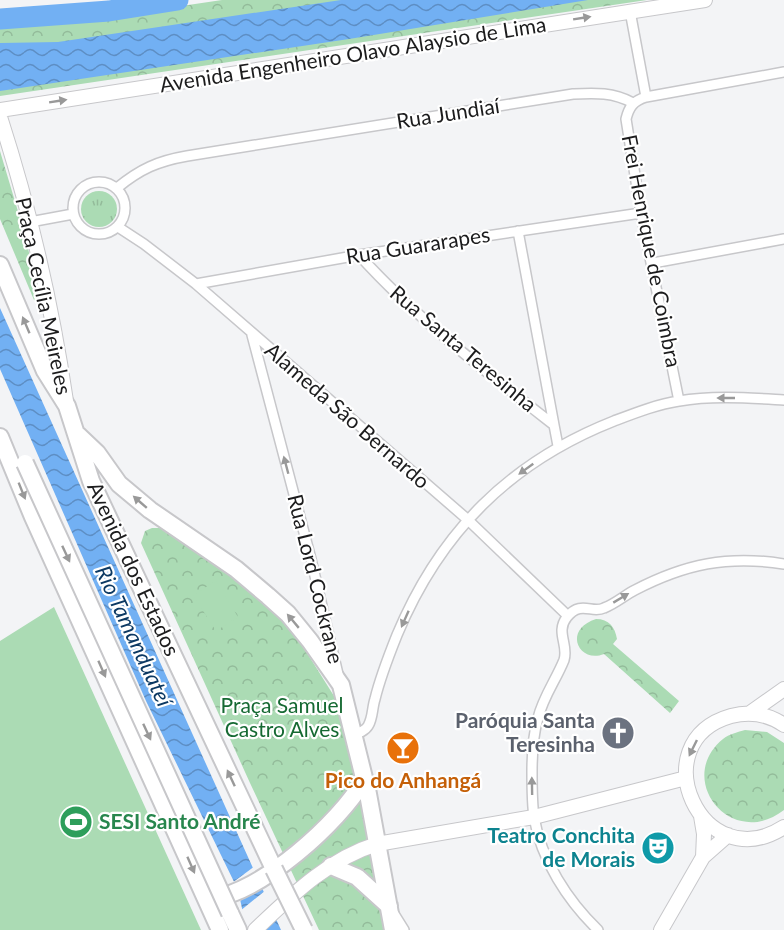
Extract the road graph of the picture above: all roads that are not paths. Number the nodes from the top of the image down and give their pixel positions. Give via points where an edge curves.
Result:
1 (705, 0) edge
2 (630, 11) junction
3 (784, 72) edge
4 (646, 97) junction
5 (633, 103) junction
6 (0, 110) edge
7 (0, 117) edge
8 (117, 188) junction
9 (641, 213) junction
10 (73, 214) junction
11 (30, 222) junction
12 (118, 226) junction
13 (518, 231) junction
14 (784, 239) edge
15 (359, 255) junction
16 (653, 263) junction
17 (0, 265) edge
18 (196, 284) junction
19 (252, 334) junction
20 (679, 400) junction
21 (784, 400) edge
22 (66, 406) junction
23 (0, 424) edge
24 (554, 425) junction
25 (78, 435) junction
26 (0, 436) edge
27 (558, 446) junction
28 (467, 519) junction
29 (784, 564) edge
30 (568, 616) junction
31 (341, 685) junction
32 (784, 688) edge
33 (750, 713) junction
34 (784, 725) edge
35 (353, 735) junction
36 (686, 778) junction
37 (364, 780) junction
38 (701, 816) junction
39 (534, 817) junction
40 (784, 826) edge
41 (728, 835) junction
42 (377, 844) junction
43 (703, 857) junction
44 (332, 866) junction
45 (206, 900) junction
46 (389, 906) junction
47 (220, 930) edge
48 (238, 930) edge
49 (255, 930) edge
50 (304, 930) edge
51 (393, 930) edge
52 (404, 930) edge
53 (598, 930) edge
54 (661, 930) edge

1 - 2 main road, Avenida Engenheiro Olavo Alaysio de Lima
2 - 4 street
6 -> 2 main road, Avenida Engenheiro Olavo Alaysio de Lima
3 - 4 street
4 - 5 street
5 - 8 street, Rua Jundiaí via 605,93 573,94 168,159 150,165
5 - 9 street, Frei Henrique de Coimbra via 626,119
7 - 11 main road, Praça Cecília Meireles
8 - 10 street via 96,182 82,188 74,200
8 - 12 street via 126,211
9 - 13 street, Rua Guararapes
9 - 16 street, Frei Henrique de Coimbra
10 - 11 street
10 - 12 street via 88,232 104,234
11 - 22 main road, Praça Cecília Meireles
12 - 18 street, Alameda São Bernardo
13 - 15 street, Rua Guararapes
13 - 24 street
14 - 16 street
15 - 18 street, Rua Guararapes
15 - 24 street, Rua Santa Teresinha via 388,287 458,350
16 - 20 street, Frei Henrique de Coimbra
22 -> 17 highway, Avenida dos Estados via 45,370
18 - 19 street, Alameda São Bernardo
19 - 28 street, Alameda São Bernardo
31 -> 19 street, Rua Lord Cockrane
21 -> 20 street
20 - 27 street via 633,414
22 - 25 highway, Avenida dos Estados
23 -> 48 highway, bridge via 25,463
24 - 27 street, Rua Santa Teresinha
31 -> 25 highway via 277,604 236,569 119,484 97,453
50 -> 25 highway, Avenida dos Estados, bridge via 91,481
26 -> 45 highway
27 -> 28 street via 497,491
28 - 30 street, Alameda São Bernardo
28 -> 35 street via 433,564 410,605 368,726
30 -> 29 street via 581,608 602,609 651,582 694,565 743,560
39 -> 30 street via 532,761 536,726 564,658 562,630
31 - 35 highway, Rua Lord Cockrane
32 - 33 main road
33 - 34 main road
33 -> 36 main road via 728,717 705,731 690,753
35 - 37 highway, Rua Lord Cockrane
36 - 38 main road via 690,798
36 - 39 main road
37 - 42 highway, Rua Lord Cockrane
37 - 45 highway via 342,812 280,867 229,895
38 - 41 main road
38 - 43 main road
39 - 42 main road
39 - 53 street via 558,880
40 - 41 main road via 755,837
41 - 43 main road
42 - 44 main road
42 - 46 highway, Rua Lord Cockrane
43 - 54 main road
44 - 46 highway via 357,877
44 - 49 main road via 292,894
45 - 47 highway
46 - 51 highway, Rua Lord Cockrane
46 - 52 street

